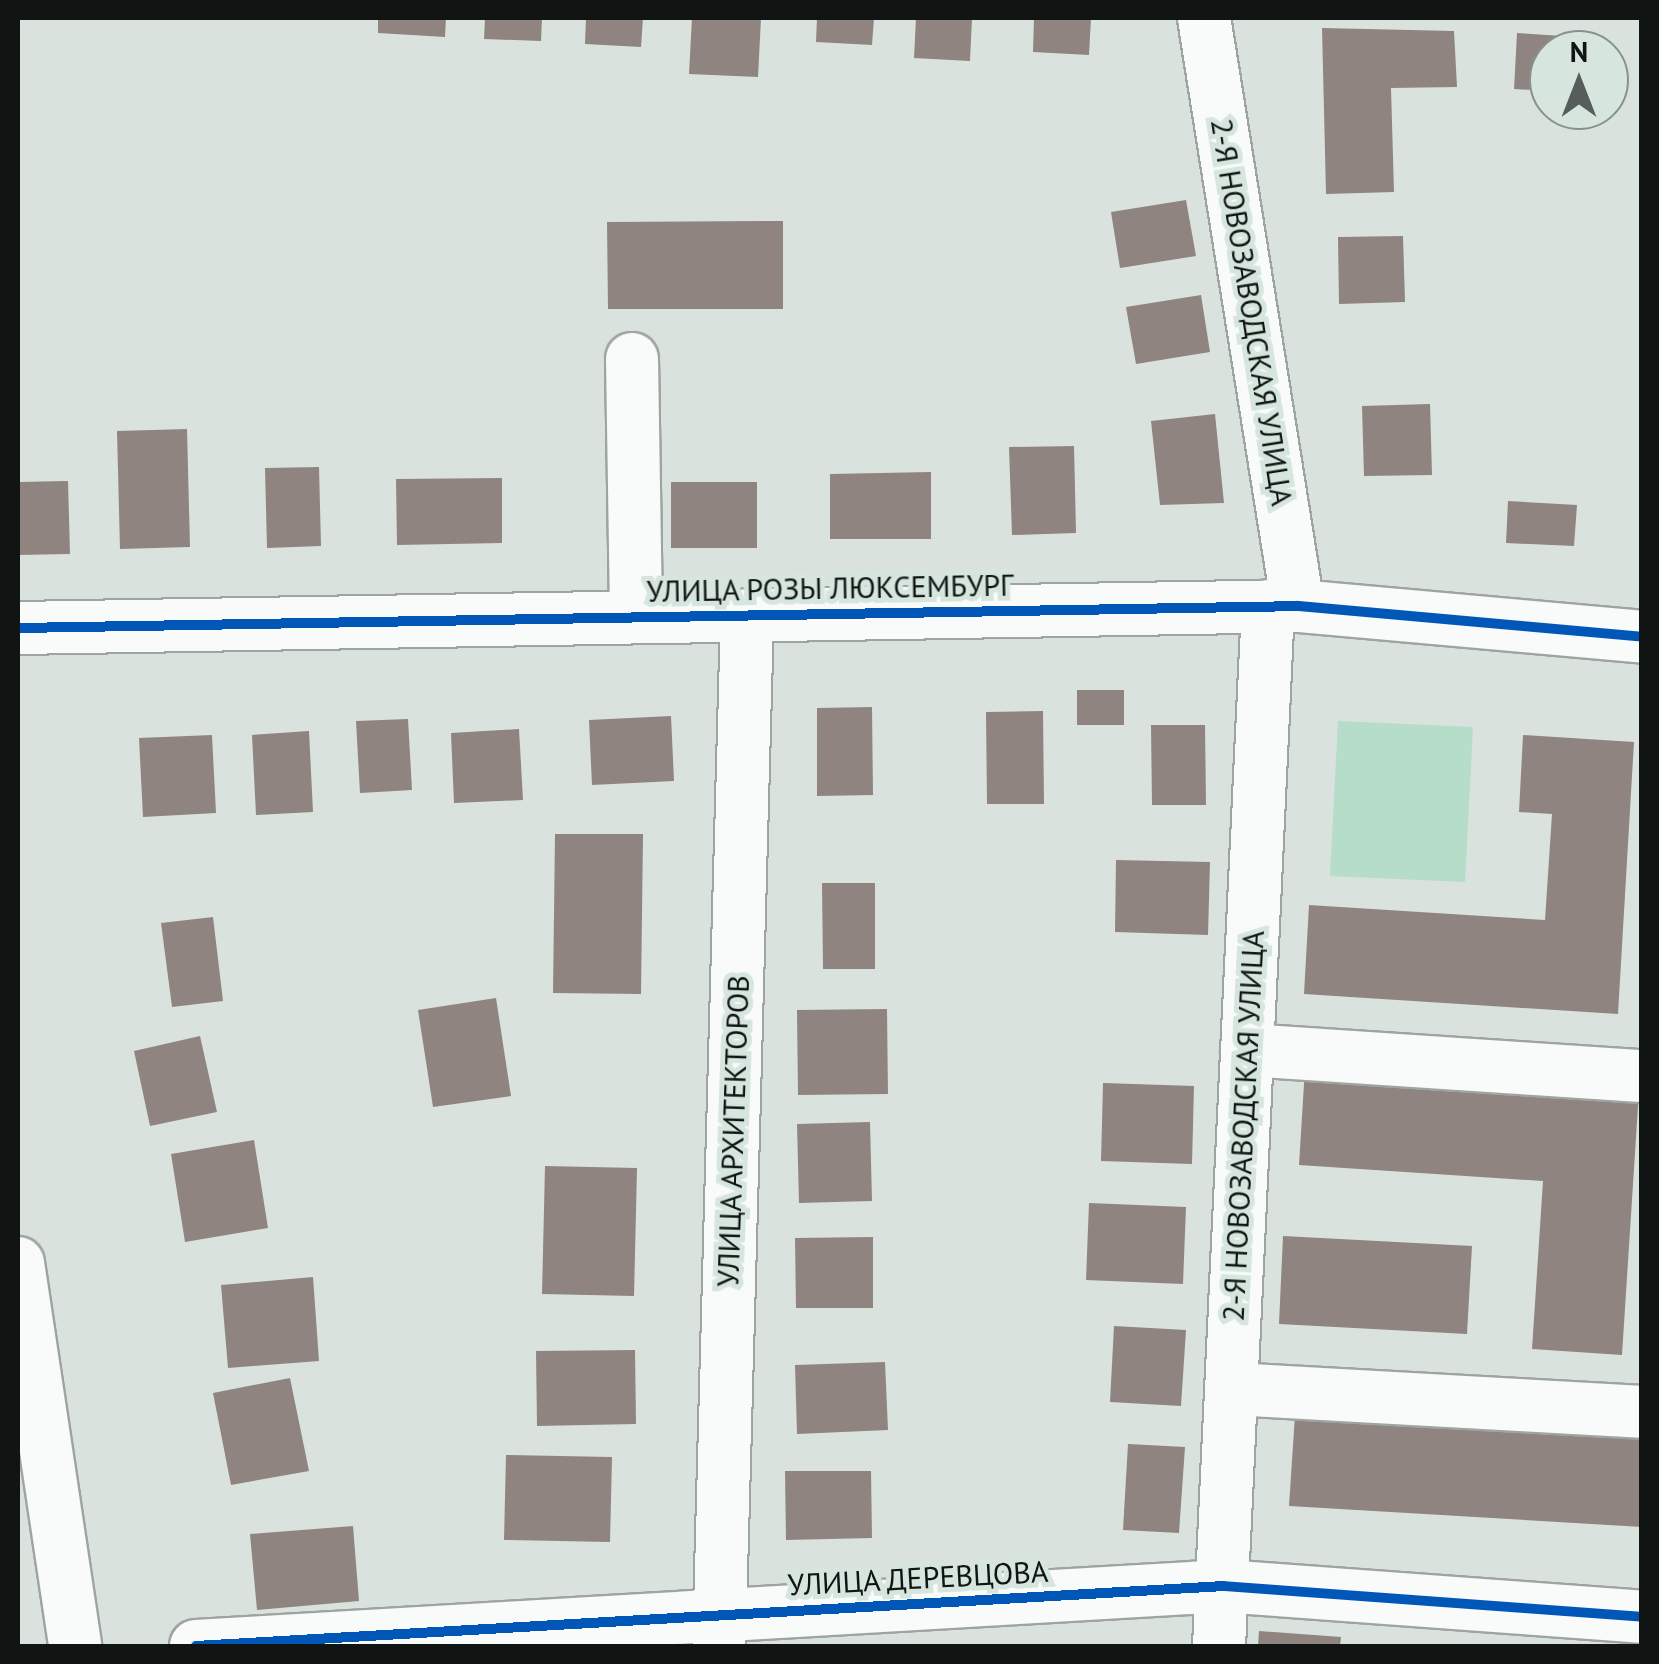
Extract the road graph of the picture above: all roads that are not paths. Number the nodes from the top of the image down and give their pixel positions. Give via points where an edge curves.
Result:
1 (1204, 18) edge
2 (632, 359) dead end
3 (1283, 606) junction
4 (746, 615) junction
5 (636, 617) junction
6 (18, 628) edge
7 (1642, 637) edge
8 (1247, 1050) junction
9 (1642, 1076) edge
10 (18, 1263) edge
11 (1232, 1388) junction
12 (1642, 1412) edge
13 (1223, 1586) junction
14 (1642, 1617) edge
15 (719, 1630) edge
16 (76, 1646) edge
17 (196, 1646) edge
18 (1219, 1646) edge

1 - 3 street, 2-Я НОВОЗАВОДСКАЯ УЛИЦА
2 - 5 street
3 - 4 street, УЛИЦА РОЗЫ ЛЮКСЕМБУРГ
3 - 7 street, УЛИЦА РОЗЫ ЛЮКСЕМБУРГ
3 - 8 street, 2-Я НОВОЗАВОДСКАЯ УЛИЦА
4 - 5 street, УЛИЦА РОЗЫ ЛЮКСЕМБУРГ
4 - 15 street, УЛИЦА АРХИТЕКТОРОВ
5 - 6 street, УЛИЦА РОЗЫ ЛЮКСЕМБУРГ
8 - 9 street
8 - 11 street, 2-Я НОВОЗАВОДСКАЯ УЛИЦА
10 - 16 street
11 - 12 street
11 - 13 street, 2-Я НОВОЗАВОДСКАЯ УЛИЦА
13 - 14 street, УЛИЦА ДЕРЕВЦОВА
13 - 15 street, УЛИЦА ДЕРЕВЦОВА
13 - 18 street, 2-Я НОВОЗАВОДСКАЯ УЛИЦА
15 - 17 street, УЛИЦА ДЕРЕВЦОВА

